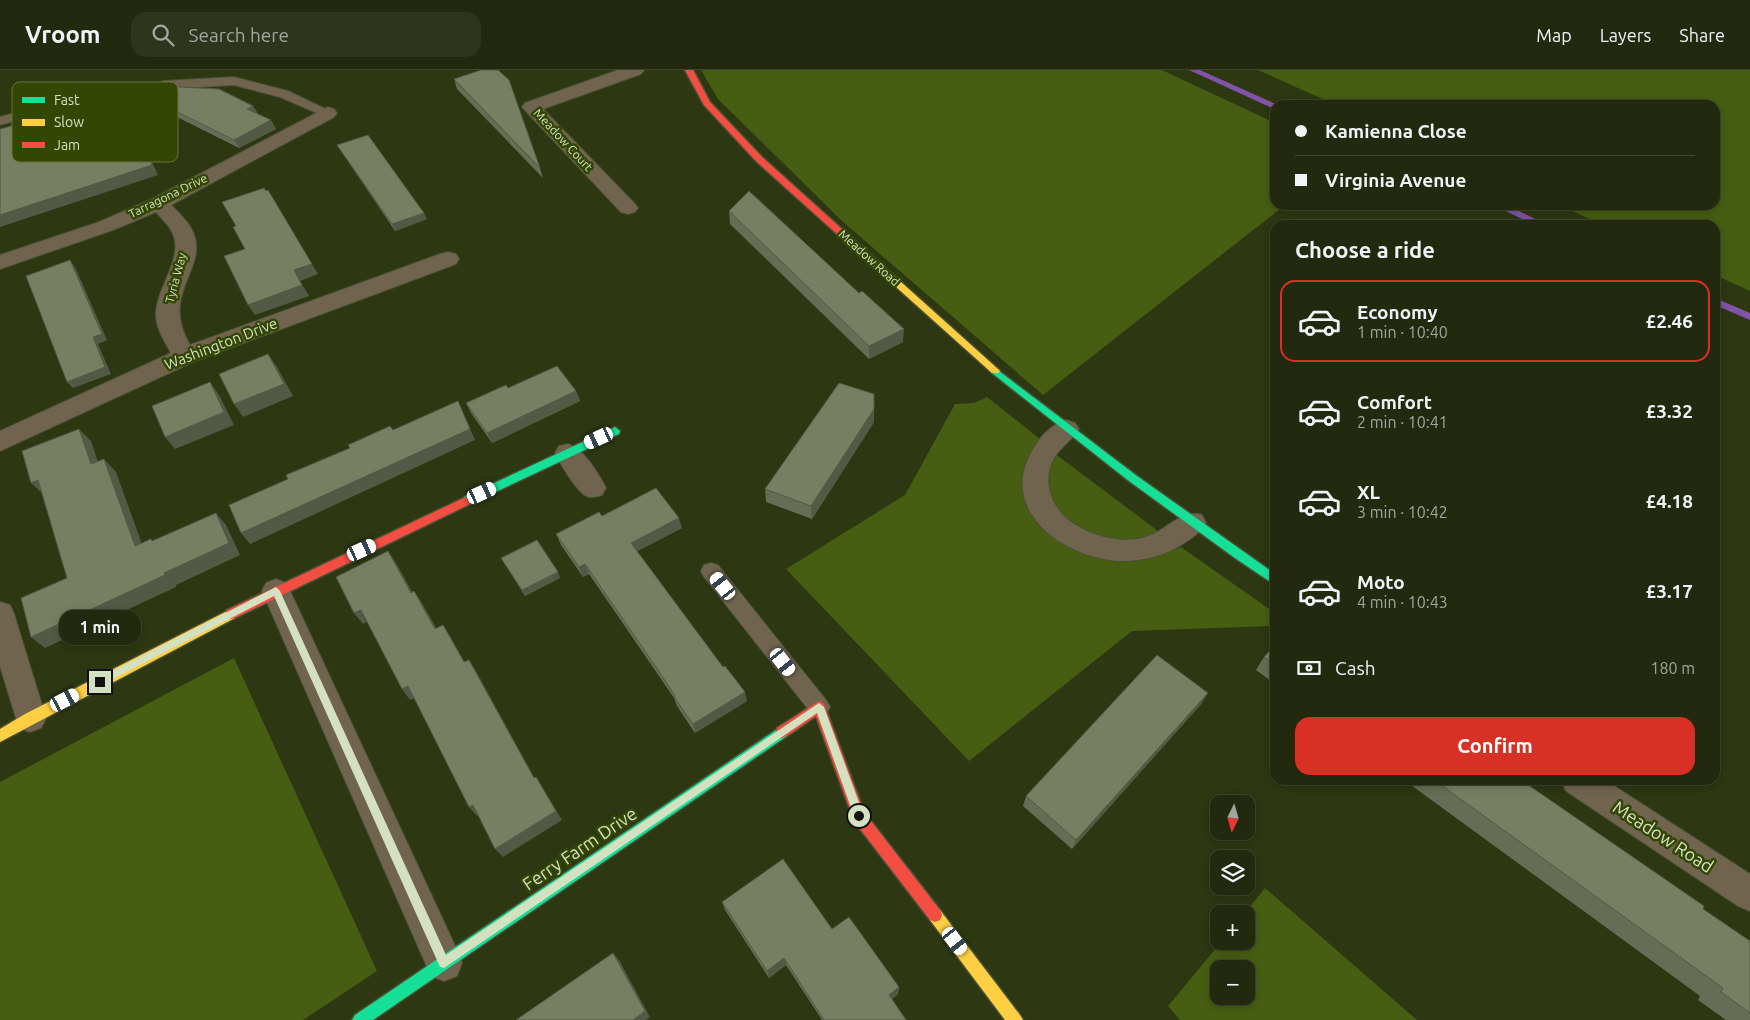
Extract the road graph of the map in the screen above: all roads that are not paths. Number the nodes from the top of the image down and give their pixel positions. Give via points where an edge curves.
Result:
1 (635, 70) edge
2 (689, 70) edge
3 (178, 84) edge
4 (328, 113) joint
5 (159, 203) junction
6 (628, 208) dead end
7 (448, 259) dead end
8 (0, 262) edge
9 (185, 356) junction
10 (1066, 429) junction
11 (615, 431) dead end
12 (0, 442) edge
13 (568, 453) junction
14 (593, 488) dead end
15 (1192, 523) junction
16 (711, 571) dead end
17 (1270, 577) edge
18 (276, 591) junction
19 (0, 614) edge
20 (819, 707) junction
21 (30, 718) junction
22 (0, 736) edge
23 (1585, 785) edge
24 (1750, 894) edge
25 (444, 963) junction
26 (360, 1020) edge
27 (1015, 1020) edge

1 - 6 street, Meadow Court via 532,107
2 - 10 street, Meadow Road via 707,103 759,159 979,358
3 - 4 lane via 234,81 284,94
4 - 5 street, Tarragona Drive
5 - 8 street, Tarragona Drive via 106,226
5 - 9 street, Tyria Way via 183,233 184,253 169,297 167,315 172,334
7 - 9 street, Washington Drive
9 - 12 street, Washington Drive
10 - 15 street, Meadow Road
10 - 15 street via 1041,457 1035,492 1048,519 1066,533 1085,544 1140,549 1162,542
11 - 13 street
13 - 14 street
13 - 18 street
15 - 17 street, Meadow Road
16 - 20 lane
18 - 21 street
18 - 25 street
19 - 21 street
20 - 25 street, Ferry Farm Drive
20 - 27 street via 859,816
21 - 22 street
23 - 24 street, Meadow Road
25 - 26 street, Ferry Farm Drive

